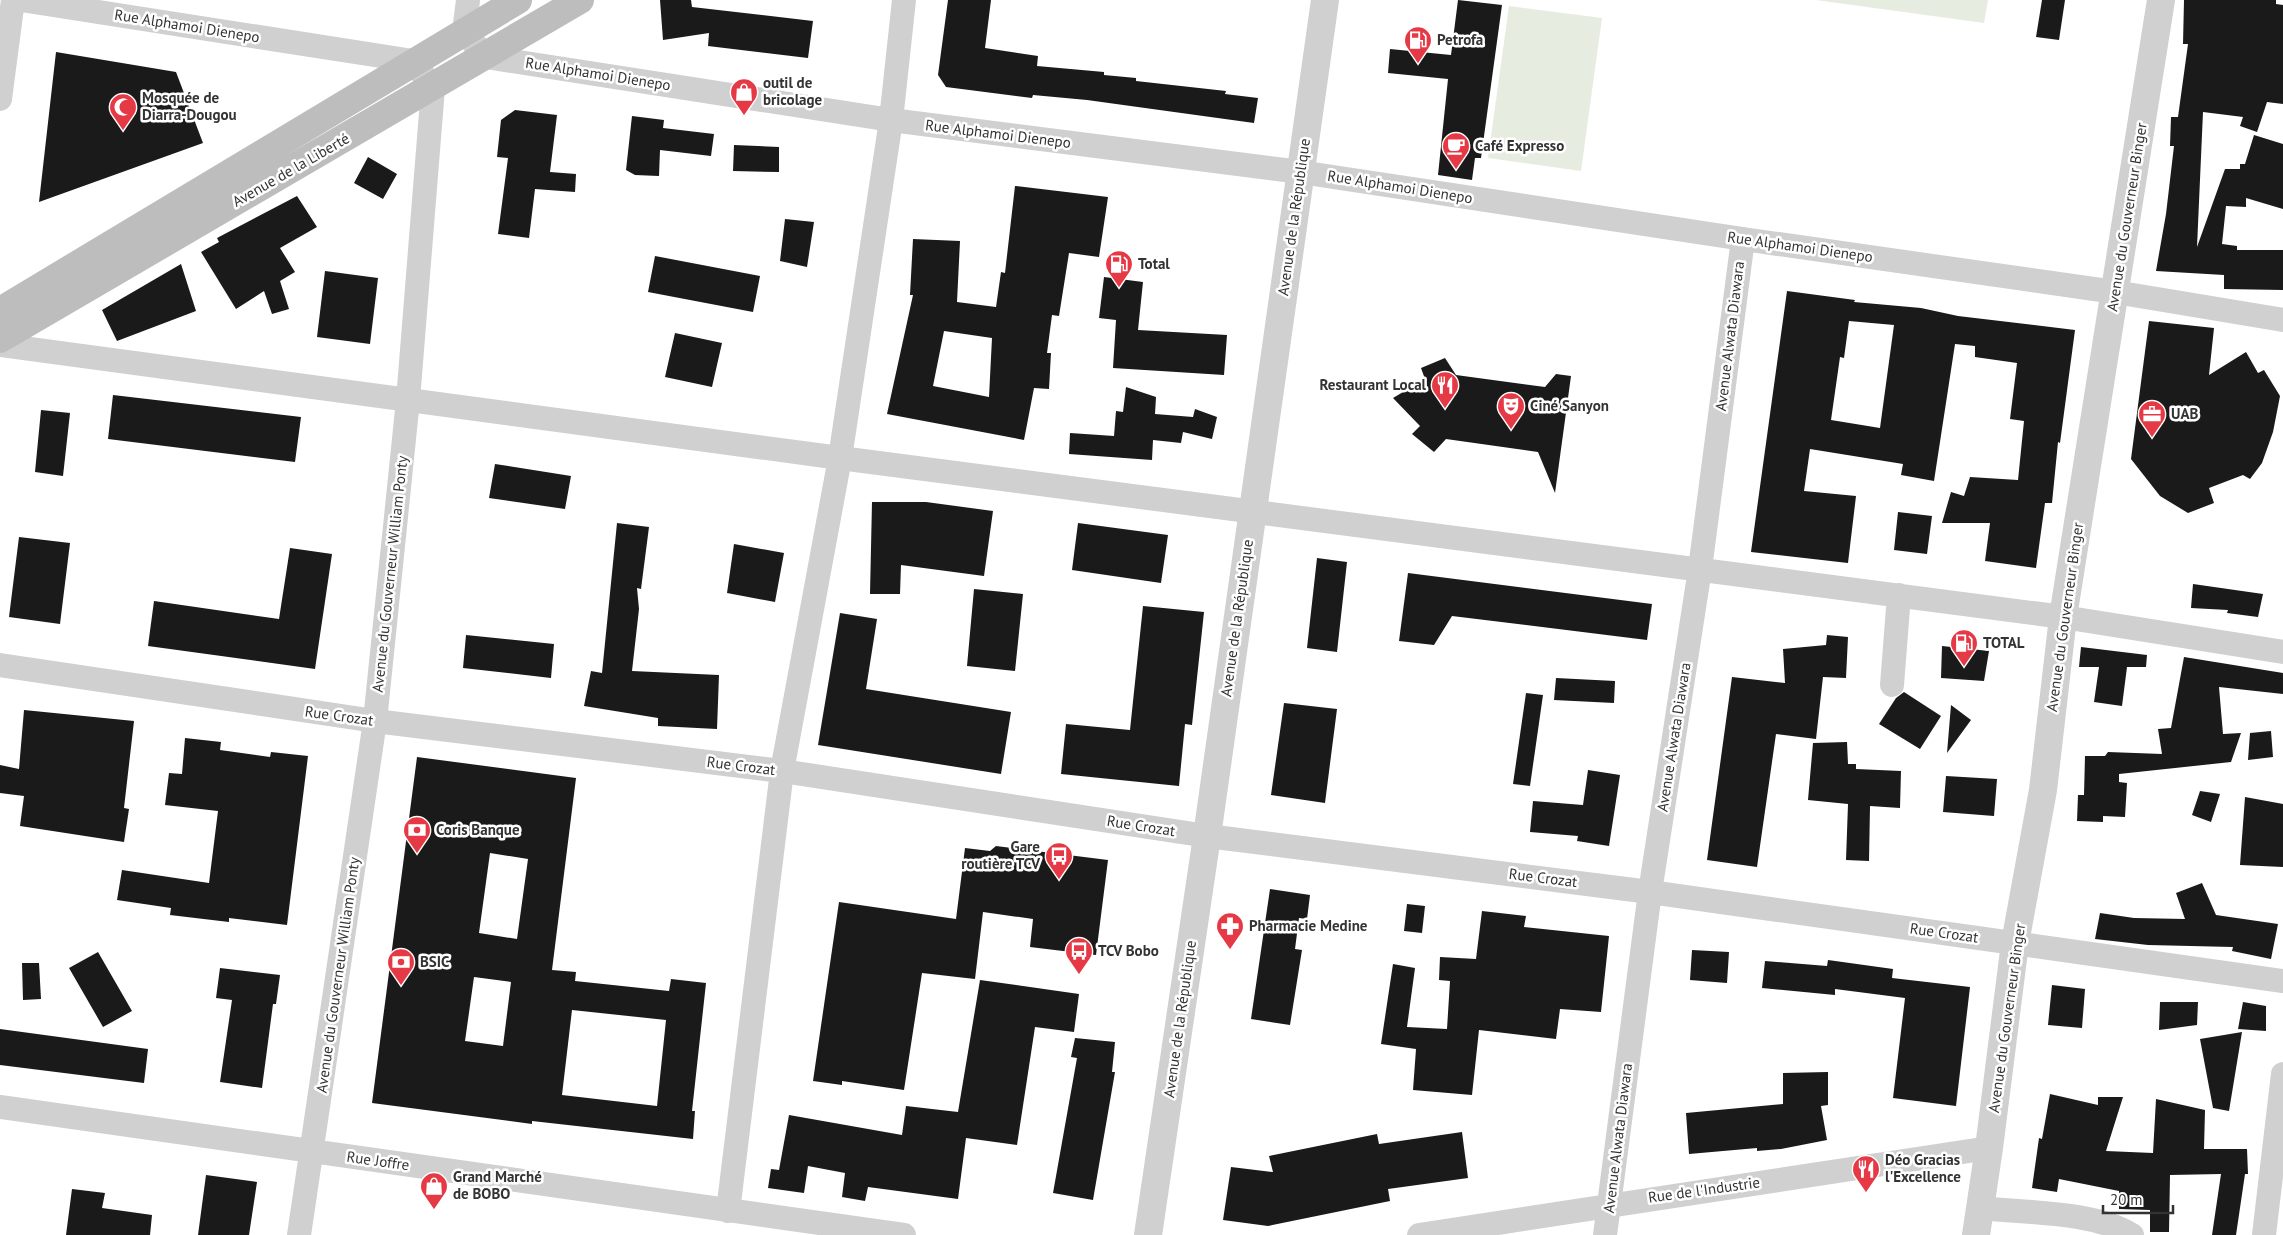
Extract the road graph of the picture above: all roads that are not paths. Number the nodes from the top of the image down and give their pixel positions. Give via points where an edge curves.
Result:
1 (13, 0) edge
2 (21, 0) edge
3 (468, 0) edge
4 (518, 0) edge
5 (580, 0) edge
6 (904, 0) edge
7 (1325, 0) edge
8 (2161, 0) edge
9 (464, 32) junction
10 (486, 57) junction
11 (413, 61) junction
12 (432, 88) junction
13 (0, 99) edge
14 (891, 120) junction
15 (1300, 172) junction
16 (1743, 239) junction
17 (2116, 292) junction
18 (0, 311) edge
19 (2283, 320) edge
20 (0, 339) edge
21 (0, 345) edge
22 (408, 400) junction
23 (840, 458) junction
24 (1252, 511) junction
25 (1700, 569) junction
26 (1899, 596) junction
27 (2063, 618) junction
28 (2283, 652) edge
29 (0, 665) edge
30 (1892, 685) dead end
31 (375, 721) junction
32 (782, 771) junction
33 (1207, 836) junction
34 (1650, 892) junction
35 (2015, 943) junction
36 (2283, 981) edge
37 (2283, 1074) edge
38 (0, 1107) edge
39 (1989, 1148) junction
40 (312, 1152) junction
41 (1610, 1204) junction
42 (1980, 1208) junction
43 (728, 1212) junction
44 (299, 1235) edge
45 (904, 1235) edge
46 (1148, 1235) edge
47 (1419, 1235) edge
48 (1605, 1235) edge
49 (1976, 1235) edge
50 (2132, 1235) edge
51 (2264, 1235) edge

1 - 13 street
2 - 11 street, Rue Alphamoi Dienepo
3 - 9 street
4 - 9 main road, Avenue de la Liberté
5 - 10 main road, Avenue de la Liberté
6 - 14 street
7 - 15 street, Avenue de la République
8 - 17 street, Avenue du Gouverneur Binger
9 - 10 street
9 - 11 main road, Avenue de la Liberté
10 - 12 main road, Avenue de la Liberté
10 - 14 street, Rue Alphamoi Dienepo
11 - 12 street
11 - 18 main road, Avenue de la Liberté
12 - 20 main road, Avenue de la Liberté
12 - 22 street, Avenue du Gouverneur William Ponty
14 - 15 street, Rue Alphamoi Dienepo
14 - 23 street
15 - 16 street, Rue Alphamoi Dienepo
15 - 24 street, Avenue de la République
16 - 17 street, Rue Alphamoi Dienepo
16 - 25 street, Avenue Alwata Diawara
17 - 19 street, Rue Alphamoi Dienepo
17 - 27 street, Avenue du Gouverneur Binger
21 - 22 street
22 - 23 street
22 - 31 street, Avenue du Gouverneur William Ponty
23 - 24 street
23 - 32 street
24 - 25 street
24 - 33 street, Avenue de la République
25 - 26 street
25 - 34 street, Avenue Alwata Diawara
26 - 27 street
26 - 30 street
27 - 28 street
27 - 35 street, Avenue du Gouverneur Binger via 2043,790
29 - 31 street, Rue Crozat
31 - 32 street, Rue Crozat
31 - 40 street, Avenue du Gouverneur William Ponty
32 - 33 street, Rue Crozat
32 - 43 street
33 - 34 street, Rue Crozat
33 - 46 street, Avenue de la République
34 - 35 street, Rue Crozat
34 - 41 street, Avenue Alwata Diawara
35 - 36 street, Rue Crozat
35 - 39 street, Avenue du Gouverneur Binger
37 - 51 street
38 - 40 street, Rue Joffre
39 - 41 street, Rue de l'Industrie
39 - 42 street, Avenue du Gouverneur Binger
40 - 43 street, Rue Joffre
40 - 44 street, Avenue du Gouverneur William Ponty
41 - 47 street, Rue de l'Industrie
41 - 48 street, Avenue Alwata Diawara
42 - 49 street, Avenue du Gouverneur Binger
42 - 50 street via 2094,1219 2118,1226
43 - 45 street, Rue Joffre

